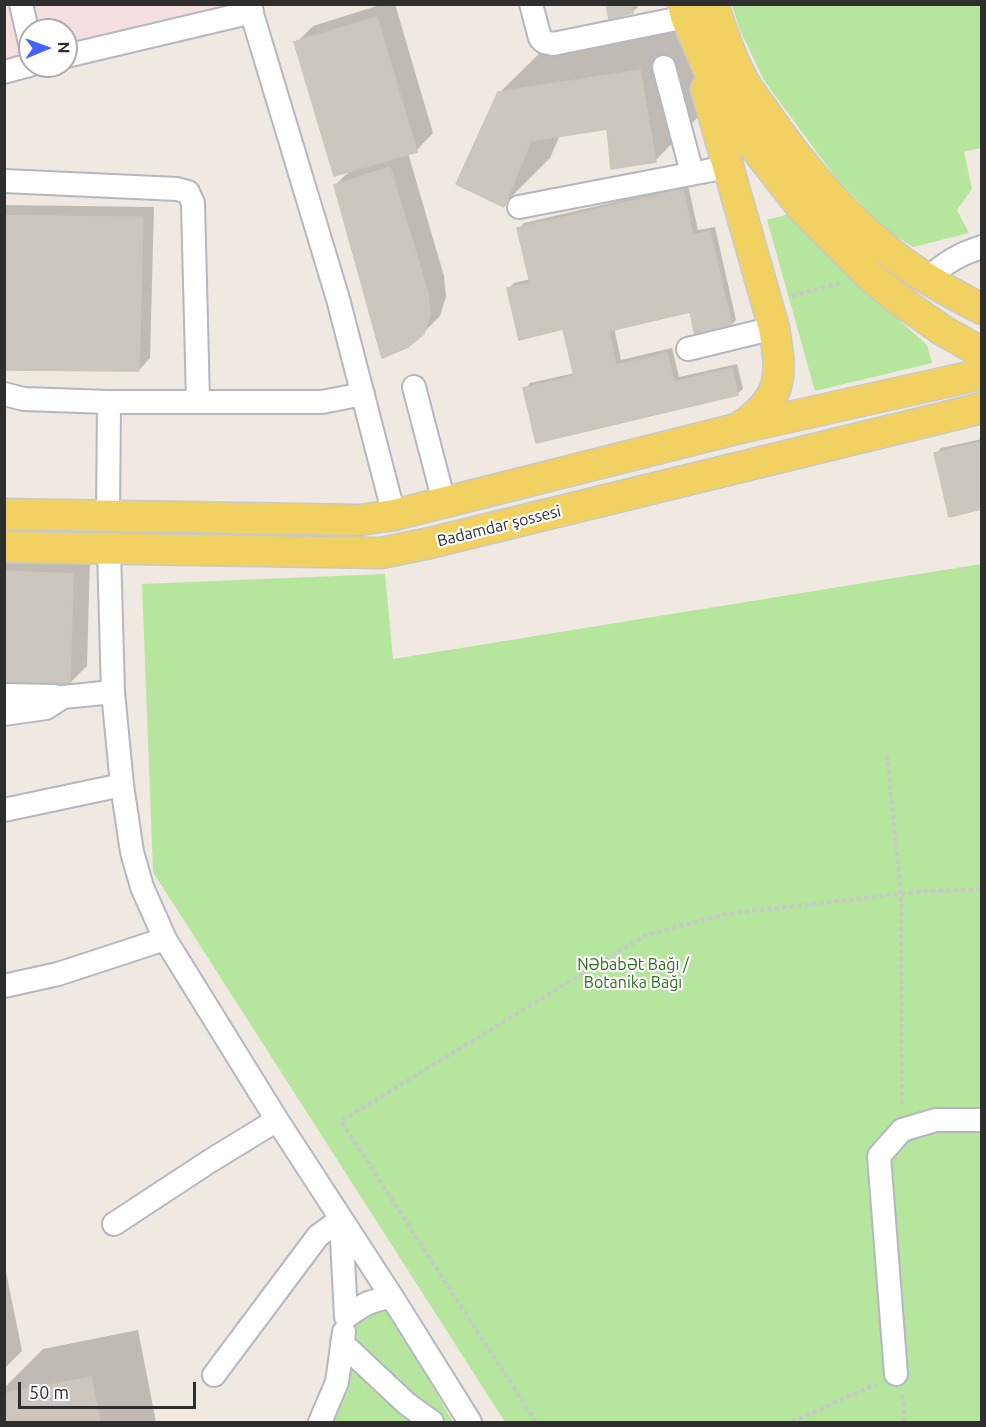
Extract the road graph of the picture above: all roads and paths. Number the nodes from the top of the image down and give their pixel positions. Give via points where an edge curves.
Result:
1 (531, 4) edge
2 (713, 4) edge
3 (251, 8) edge
4 (684, 11) edge
5 (78, 53) edge
6 (664, 66) dead end
7 (727, 166) junction
8 (692, 174) junction
9 (4, 181) edge
10 (519, 207) dead end
11 (981, 246) edge
12 (927, 279) junction
13 (842, 282) dead end
14 (789, 297) dead end
15 (981, 309) edge
16 (774, 327) junction
17 (688, 349) dead end
18 (981, 353) edge
19 (981, 374) edge
20 (414, 387) dead end
21 (4, 394) edge
22 (363, 394) junction
23 (198, 401) junction
24 (109, 402) junction
25 (981, 408) edge
26 (736, 429) junction
27 (444, 502) junction
28 (4, 514) edge
29 (108, 515) junction
30 (394, 515) junction
31 (4, 548) edge
32 (402, 549) junction
33 (109, 550) junction
34 (113, 692) junction
35 (4, 695) edge
36 (63, 697) junction
37 (4, 714) edge
38 (887, 755) dead end
39 (122, 784) junction
40 (4, 810) edge
41 (981, 890) edge
42 (901, 894) junction
43 (165, 939) junction
44 (4, 986) edge
45 (277, 1120) junction
46 (981, 1120) edge
47 (902, 1130) junction
48 (341, 1219) junction
49 (114, 1224) dead end
50 (392, 1298) junction
51 (346, 1317) junction
52 (342, 1343) junction
53 (896, 1374) junction
54 (214, 1375) dead end
55 (467, 1421) edge
56 (321, 1422) edge
57 (432, 1422) edge
58 (536, 1422) edge
59 (792, 1422) edge
60 (904, 1422) edge

1 - 4 street via 540,38 553,44
2 - 12 main road via 742,79 794,153 858,226
3 - 5 street
3 - 22 street
4 - 7 main road
4 - 18 main road via 731,113 803,209 878,283
6 - 8 street
7 - 8 street
7 - 16 main road
8 - 10 street
9 - 23 street via 188,192 193,202
11 - 12 street via 943,265
12 - 15 main road
13 - 14 path
16 - 17 street
16 - 26 main road via 779,358 776,389 760,411
19 - 26 main road
20 - 27 street
21 - 24 street via 24,399
22 - 23 street via 322,402
22 - 30 street
23 - 24 street
24 - 29 street
25 - 32 main road, Badamdar şossesi
26 - 27 main road
27 - 30 main road
28 - 29 main road
29 - 30 main road via 360,520
29 - 33 main road
30 - 32 main road
31 - 33 main road, Badamdar şossesi
32 - 33 main road, Badamdar şossesi via 364,554
33 - 34 street
34 - 36 street
34 - 39 street
35 - 36 street
36 - 37 street via 46,708
38 - 42 path
39 - 40 street
39 - 43 street via 132,852 142,887
41 - 42 path
42 - 47 path
42 - 58 path via 727,914 646,935 341,1121
43 - 44 street via 58,974
43 - 45 street
45 - 48 street
45 - 49 street
46 - 47 street via 936,1120
47 - 53 street via 879,1156
48 - 50 street
48 - 51 street
48 - 54 street via 318,1236
50 - 51 street via 364,1304
50 - 55 street
51 - 52 street
52 - 56 street via 337,1382
52 - 57 street
53 - 59 path
53 - 60 path via 904,1402

